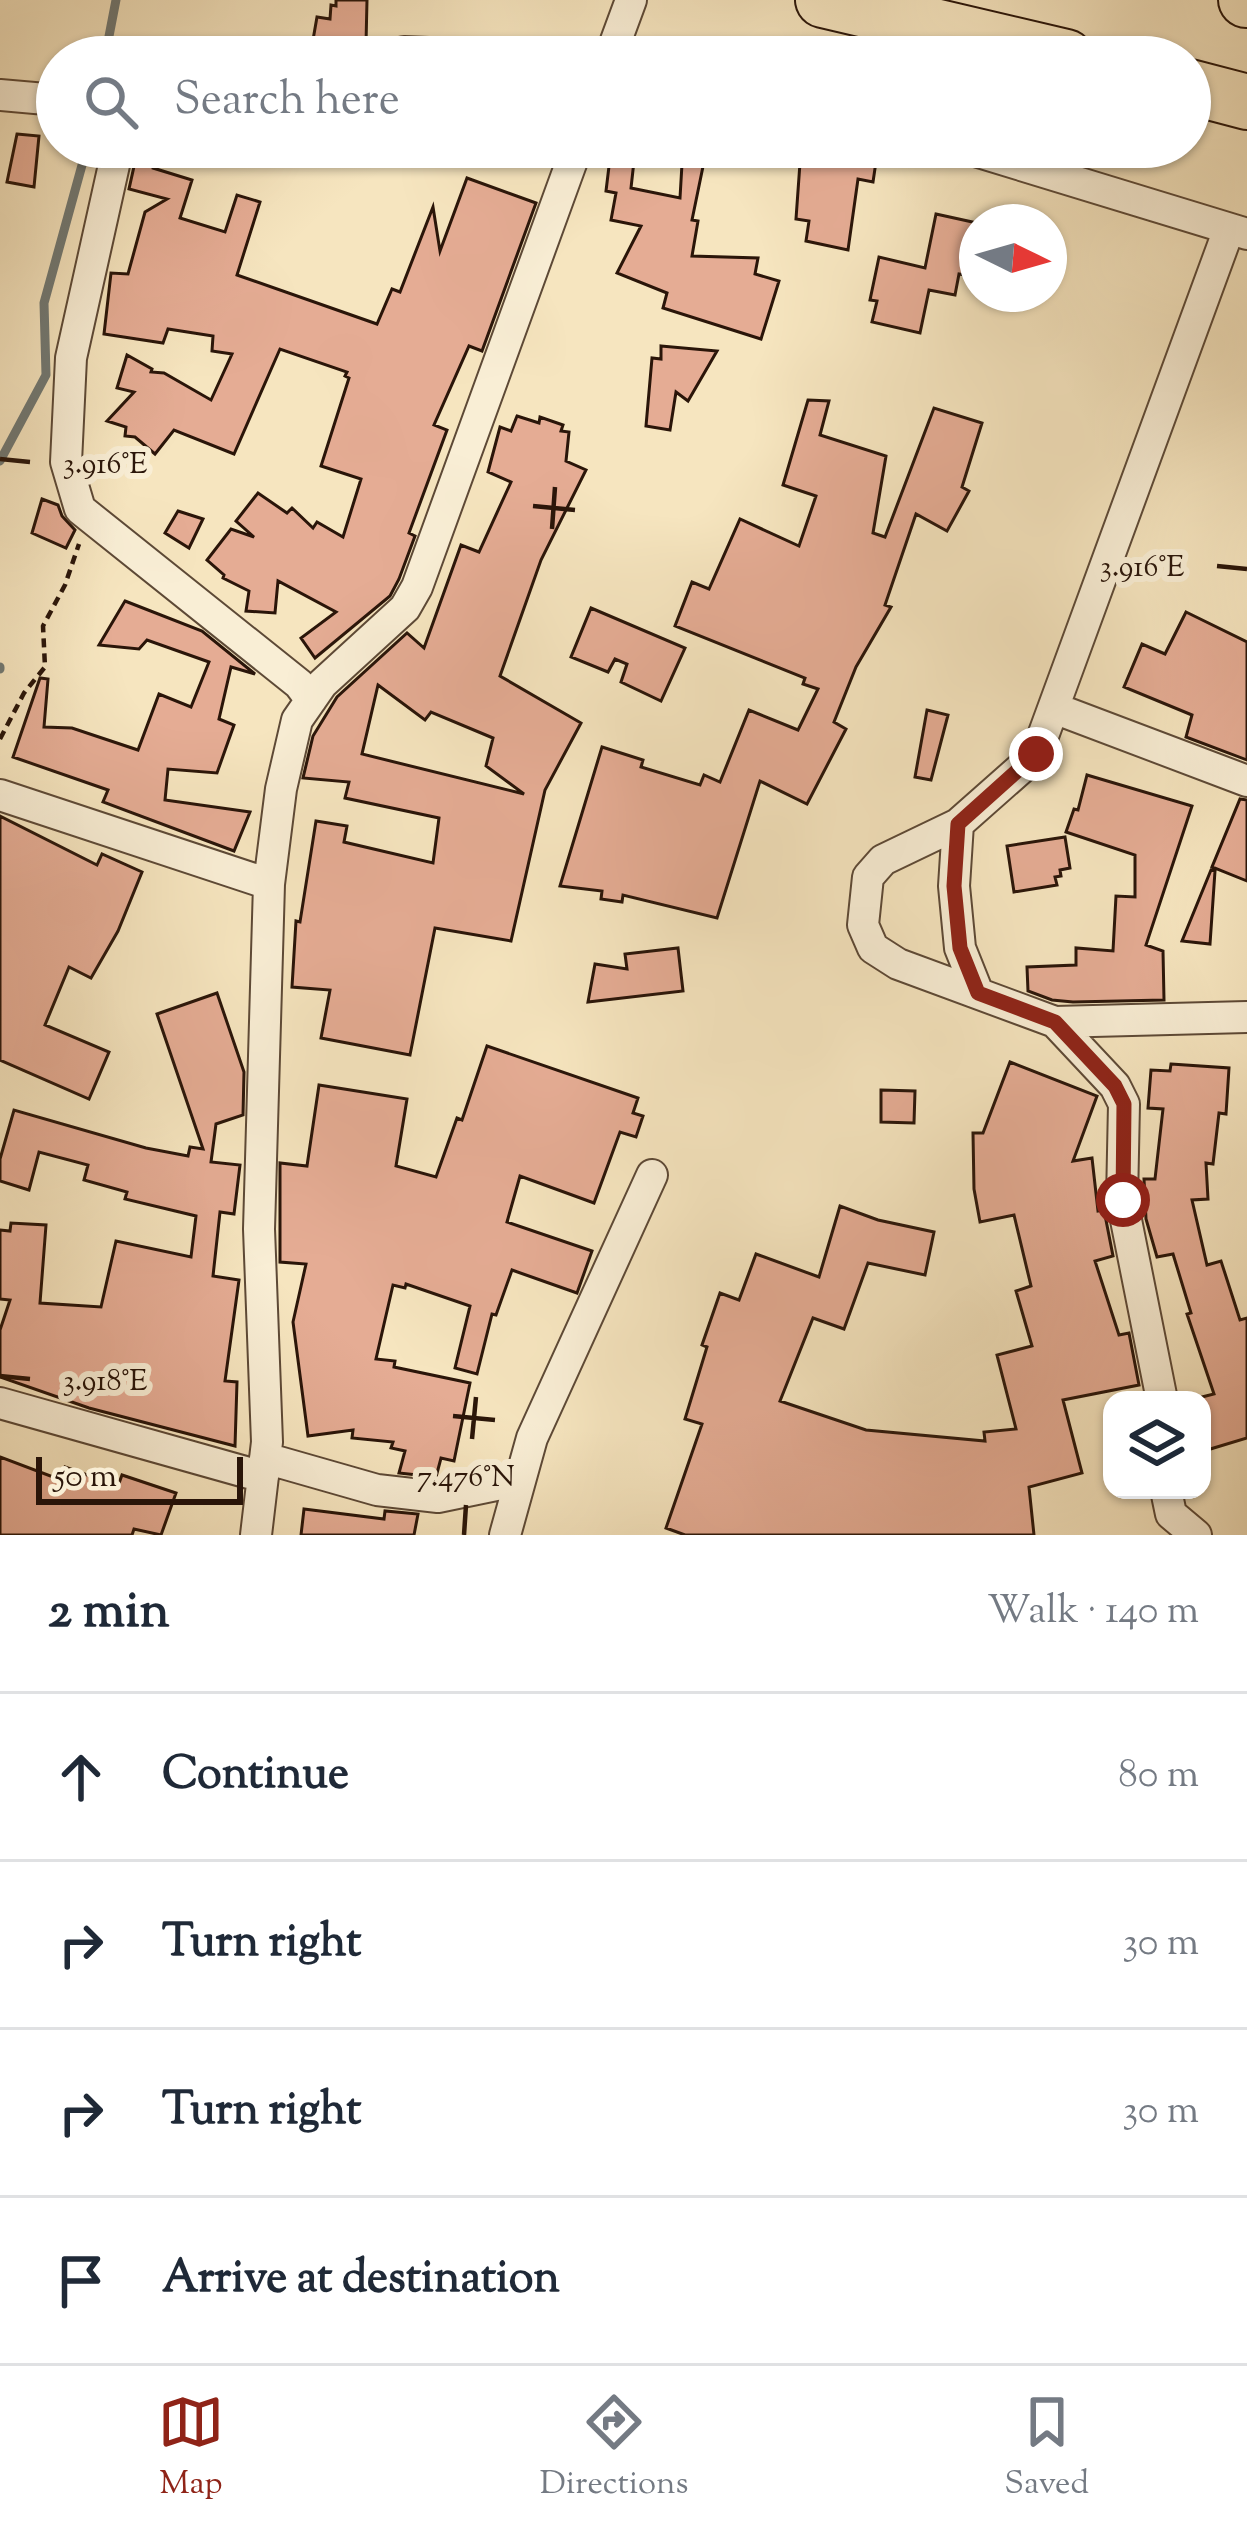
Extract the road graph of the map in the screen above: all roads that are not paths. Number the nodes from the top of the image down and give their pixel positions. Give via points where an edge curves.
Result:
1 (632, 0) edge
2 (823, 0) edge
3 (620, 36) edge
4 (976, 36) edge
5 (1211, 93) edge
6 (0, 95) edge
7 (36, 98) edge
8 (1247, 102) edge
9 (113, 168) edge
10 (570, 168) edge
11 (1031, 168) edge
12 (1238, 231) edge
13 (311, 700) junction
14 (1054, 708) junction
15 (1247, 781) edge
16 (0, 795) edge
17 (958, 824) junction
18 (269, 884) junction
19 (978, 993) junction
20 (1247, 1017) edge
21 (1055, 1022) junction
22 (652, 1175) dead end
23 (1160, 1391) edge
24 (0, 1403) edge
25 (264, 1468) junction
26 (520, 1480) junction
27 (1168, 1499) edge
28 (256, 1535) edge
29 (506, 1535) edge
30 (1196, 1535) edge

1 - 3 street
2 - 4 highway
5 - 8 highway
6 - 7 street
9 - 13 street via 71,358 66,461 80,508
10 - 13 street via 417,587
11 - 12 street
12 - 14 street
13 - 18 street via 297,720 281,789
14 - 15 street
14 - 17 street via 1036,754
16 - 18 street
17 - 19 street via 960,948
17 - 19 street via 883,860 868,877 862,925 872,948 898,964
18 - 25 street via 259,1229
19 - 21 street
20 - 21 street
21 - 23 street via 1124,1104 1123,1200
22 - 26 street
24 - 25 street
25 - 26 street via 438,1497
25 - 28 street
26 - 29 street
27 - 30 street via 1171,1514

